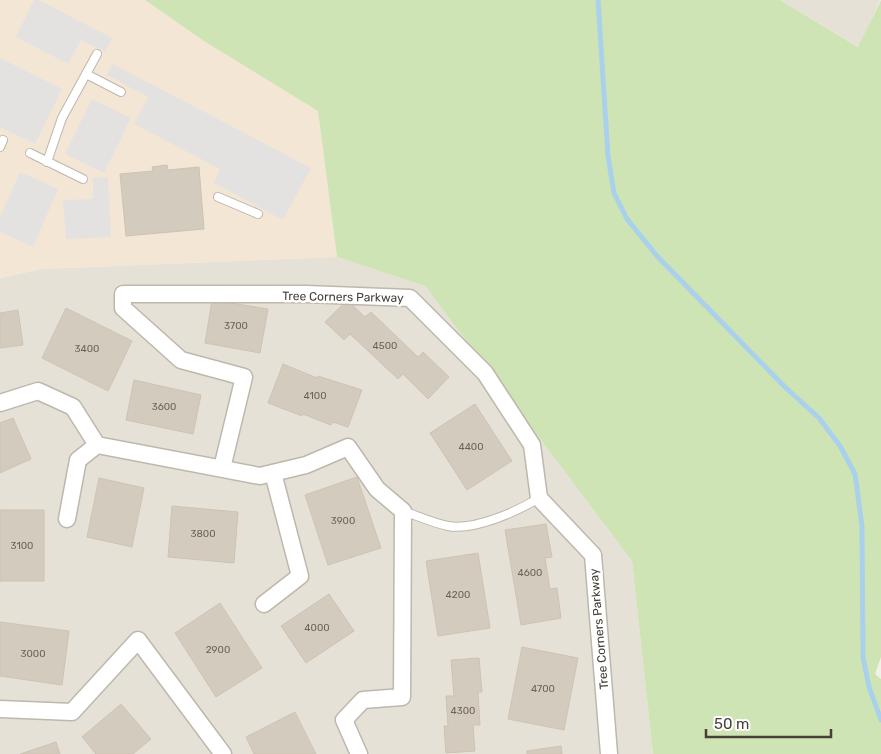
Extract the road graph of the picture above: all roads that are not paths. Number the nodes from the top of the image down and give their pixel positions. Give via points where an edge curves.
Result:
1 (97, 54) dead end
2 (86, 74) junction
3 (121, 92) dead end
4 (30, 154) dead end
5 (47, 162) junction
6 (83, 179) dead end
7 (218, 196) dead end
8 (258, 214) dead end
9 (0, 403) edge
10 (97, 445) junction
11 (222, 468) junction
12 (273, 473) junction
13 (539, 498) junction
14 (403, 511) junction
15 (68, 519) dead end
16 (264, 604) dead end
17 (0, 709) edge
18 (223, 754) edge
19 (359, 754) edge
20 (609, 754) edge

1 - 2 lane
2 - 3 lane
2 - 5 lane via 62,118
4 - 5 lane
5 - 6 lane
7 - 8 lane
9 - 10 street via 38,391 73,406
10 - 11 street
10 - 15 street via 78,460
11 - 12 street via 260,476
11 - 13 street, Tree Corners Parkway via 244,377 181,360 123,308 123,294 306,294 410,298 485,373 532,445
12 - 14 street via 306,466 348,447 377,489
12 - 16 street via 300,576
13 - 14 lane via 520,510 475,524 449,526
13 - 20 street, Tree Corners Parkway via 593,555
14 - 19 street via 402,696 363,700 344,720
17 - 18 street via 72,712 138,640

